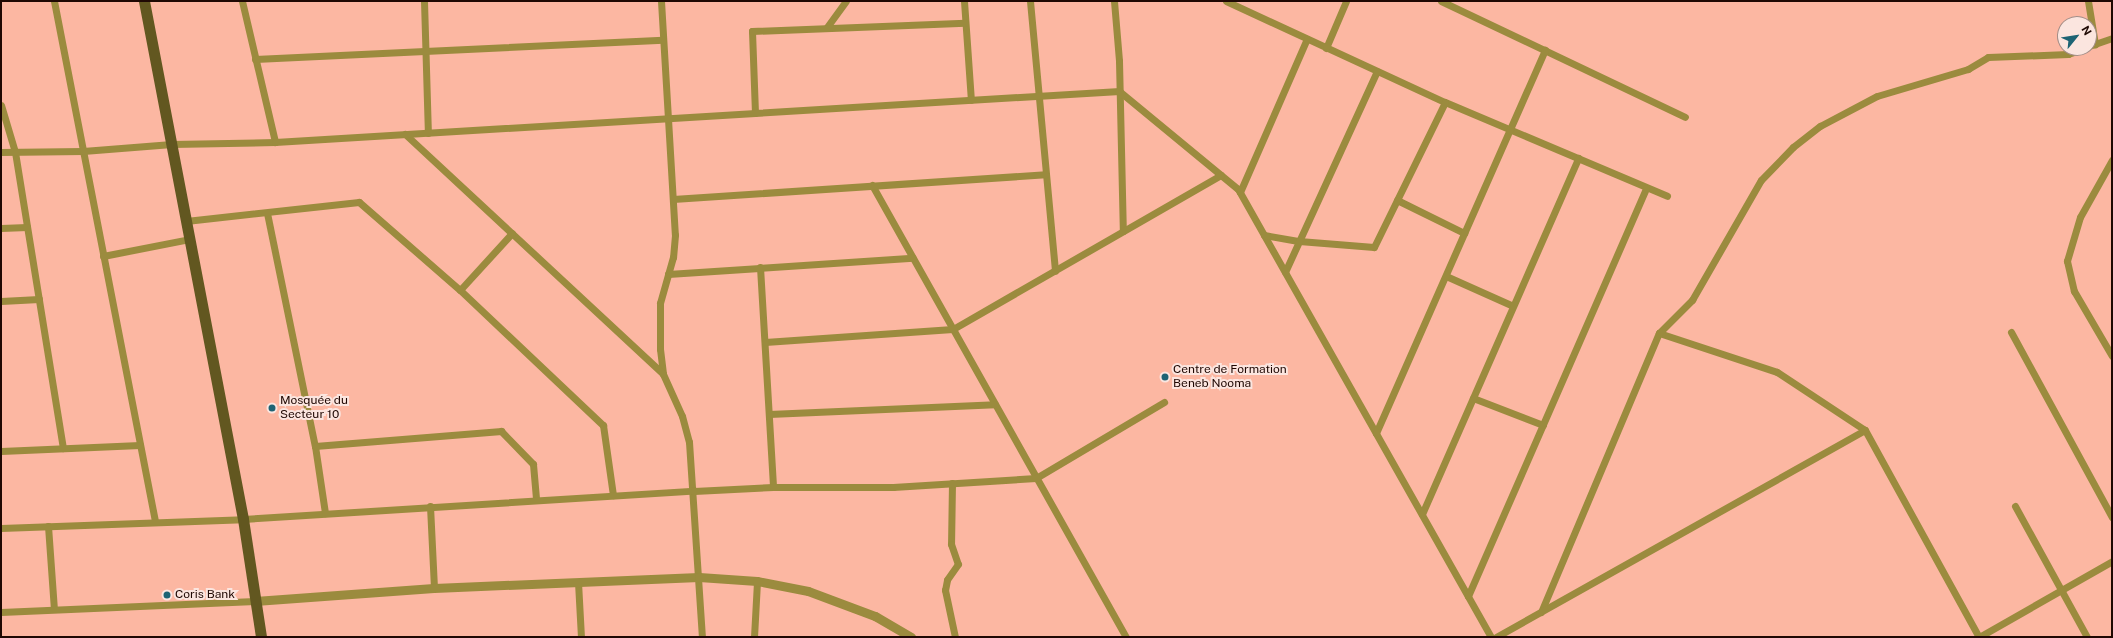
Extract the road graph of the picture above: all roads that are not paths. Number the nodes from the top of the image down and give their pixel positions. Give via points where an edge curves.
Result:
1 (54, 1) edge
2 (144, 1) edge
3 (242, 1) edge
4 (424, 1) edge
5 (661, 1) edge
6 (846, 1) edge
7 (964, 1) edge
8 (1030, 1) edge
9 (1114, 1) edge
10 (1226, 1) edge
11 (1346, 1) edge
12 (1441, 1) edge
13 (2088, 1) edge
14 (2089, 16) edge
15 (965, 23) junction
16 (828, 27) junction
17 (2112, 38) edge
18 (1307, 39) junction
19 (663, 40) junction
20 (2097, 43) edge
21 (1326, 48) junction
22 (1545, 50) junction
23 (425, 51) junction
24 (2057, 54) edge
25 (255, 58) junction
26 (1378, 71) junction
27 (1119, 91) junction
28 (1038, 96) junction
29 (971, 100) junction
30 (1445, 102) junction
31 (1, 105) edge
32 (755, 113) junction
33 (1685, 117) dead end
34 (668, 118) junction
35 (1510, 130) junction
36 (428, 133) junction
37 (405, 134) junction
38 (275, 142) junction
39 (172, 144) junction
40 (83, 151) junction
41 (1, 152) edge
42 (15, 152) junction
43 (1578, 158) junction
44 (2112, 160) edge
45 (1045, 174) junction
46 (1221, 175) junction
47 (872, 186) junction
48 (1646, 188) junction
49 (1240, 192) junction
50 (1667, 196) dead end
51 (673, 198) junction
52 (1397, 200) junction
53 (267, 213) junction
54 (186, 221) junction
55 (27, 227) junction
56 (1, 228) edge
57 (1123, 231) junction
58 (512, 233) junction
59 (1464, 233) junction
60 (1264, 235) junction
61 (190, 239) junction
62 (1300, 241) junction
63 (104, 256) junction
64 (912, 258) junction
65 (760, 267) junction
66 (1055, 270) junction
67 (1285, 272) junction
68 (668, 274) junction
69 (1446, 276) junction
70 (460, 290) junction
71 (39, 299) junction
72 (1, 301) edge
73 (1514, 306) junction
74 (952, 329) junction
75 (2011, 332) dead end
76 (1659, 333) junction
77 (765, 342) junction
78 (2112, 356) edge
79 (663, 374) junction
80 (1473, 398) junction
81 (1164, 402) dead end
82 (995, 404) junction
83 (769, 414) junction
84 (1543, 425) junction
85 (1865, 430) junction
86 (1376, 433) junction
87 (140, 444) junction
88 (315, 446) junction
89 (63, 448) junction
90 (1, 451) edge
91 (1036, 478) junction
92 (952, 483) junction
93 (773, 487) junction
94 (694, 490) junction
95 (614, 495) junction
96 (536, 500) junction
97 (430, 506) junction
98 (2015, 506) dead end
99 (325, 513) junction
100 (1422, 514) junction
101 (2112, 517) edge
102 (243, 519) junction
103 (155, 521) junction
104 (48, 526) junction
105 (1, 528) edge
106 (2112, 561) edge
107 (699, 578) junction
108 (757, 581) junction
109 (578, 582) junction
110 (434, 588) junction
111 (2061, 590) junction
112 (1468, 596) junction
113 (255, 601) junction
114 (54, 610) junction
115 (1, 612) edge
116 (1541, 612) junction
117 (261, 637) edge
118 (581, 637) edge
119 (702, 637) edge
120 (754, 637) edge
121 (911, 637) edge
122 (955, 637) edge
123 (1126, 637) edge
124 (1491, 637) edge
125 (1496, 637) edge
126 (1979, 637) edge
127 (2087, 637) edge

1 - 40 street
2 - 39 main road
3 - 25 street
4 - 23 street
5 - 19 street
6 - 16 street
7 - 15 street
8 - 28 street
9 - 27 street
10 - 18 street
11 - 21 street
12 - 22 street
13 - 14 street
15 - 16 street
15 - 29 street
16 - 32 street via 752,31
17 - 20 street
18 - 21 street
18 - 49 street
19 - 23 street
19 - 34 street
21 - 26 street
22 - 33 street
22 - 35 street
23 - 25 street
23 - 36 street
24 - 76 street via 1988,57 1968,69 1877,96 1820,126 1793,147 1761,180 1692,300
25 - 38 street
26 - 30 street
26 - 62 street
27 - 28 street
27 - 46 street
27 - 57 street
28 - 29 street
28 - 45 street
29 - 32 street
30 - 35 street
30 - 52 street
31 - 42 street
32 - 34 street
34 - 36 street
34 - 51 street
35 - 43 street
35 - 59 street
36 - 37 street
37 - 38 street
37 - 58 street
38 - 39 street
39 - 40 street
39 - 54 main road
40 - 42 street
40 - 63 street
41 - 42 street
42 - 55 street
43 - 48 street
43 - 73 street
44 - 78 street via 2080,217 2067,261 2074,291
45 - 47 street
45 - 66 street
46 - 49 street
46 - 57 street
47 - 51 street
47 - 64 street
48 - 50 street
48 - 84 street
49 - 60 street
51 - 68 street via 675,234
52 - 59 street
52 - 62 street via 1374,247
53 - 54 street
53 - 70 street via 359,202
53 - 88 street
54 - 61 main road
55 - 56 street
55 - 71 street
57 - 66 street
58 - 70 street
58 - 79 street
59 - 69 street
60 - 62 street
60 - 67 street
61 - 63 street
61 - 102 main road
62 - 67 street
63 - 87 street
64 - 65 street
64 - 74 street
65 - 68 street
65 - 77 street
66 - 74 street
67 - 86 street
68 - 79 street via 660,303
69 - 73 street
69 - 86 street
70 - 95 street via 603,425
71 - 72 street
71 - 89 street
73 - 80 street
74 - 77 street
74 - 82 street
75 - 101 street
76 - 85 street via 1776,372
76 - 116 street
77 - 83 street
79 - 94 street via 682,416 689,442
80 - 84 street
80 - 100 street
81 - 91 street
82 - 83 street
82 - 91 street
83 - 93 street
84 - 112 street
85 - 116 street
85 - 126 street
86 - 100 street
87 - 89 street
87 - 103 street
88 - 96 street via 501,431 533,464
88 - 99 street
89 - 90 street
91 - 92 street
91 - 123 street
92 - 93 street via 893,487
92 - 122 street via 951,544 958,564 947,580 945,590
93 - 94 street
94 - 95 street
94 - 107 street
95 - 96 street
96 - 97 street
97 - 99 street
97 - 110 street
98 - 111 street
99 - 102 street
100 - 112 street
102 - 103 street
102 - 113 main road
103 - 104 street
104 - 105 street
104 - 114 street
106 - 111 street
107 - 108 street
107 - 109 street
107 - 119 street
108 - 120 street
108 - 121 street via 808,591 842,602 875,616
109 - 110 street
109 - 118 street
110 - 113 street
111 - 126 street
111 - 127 street
112 - 124 street
113 - 114 street
113 - 117 main road
114 - 115 street
116 - 125 street

